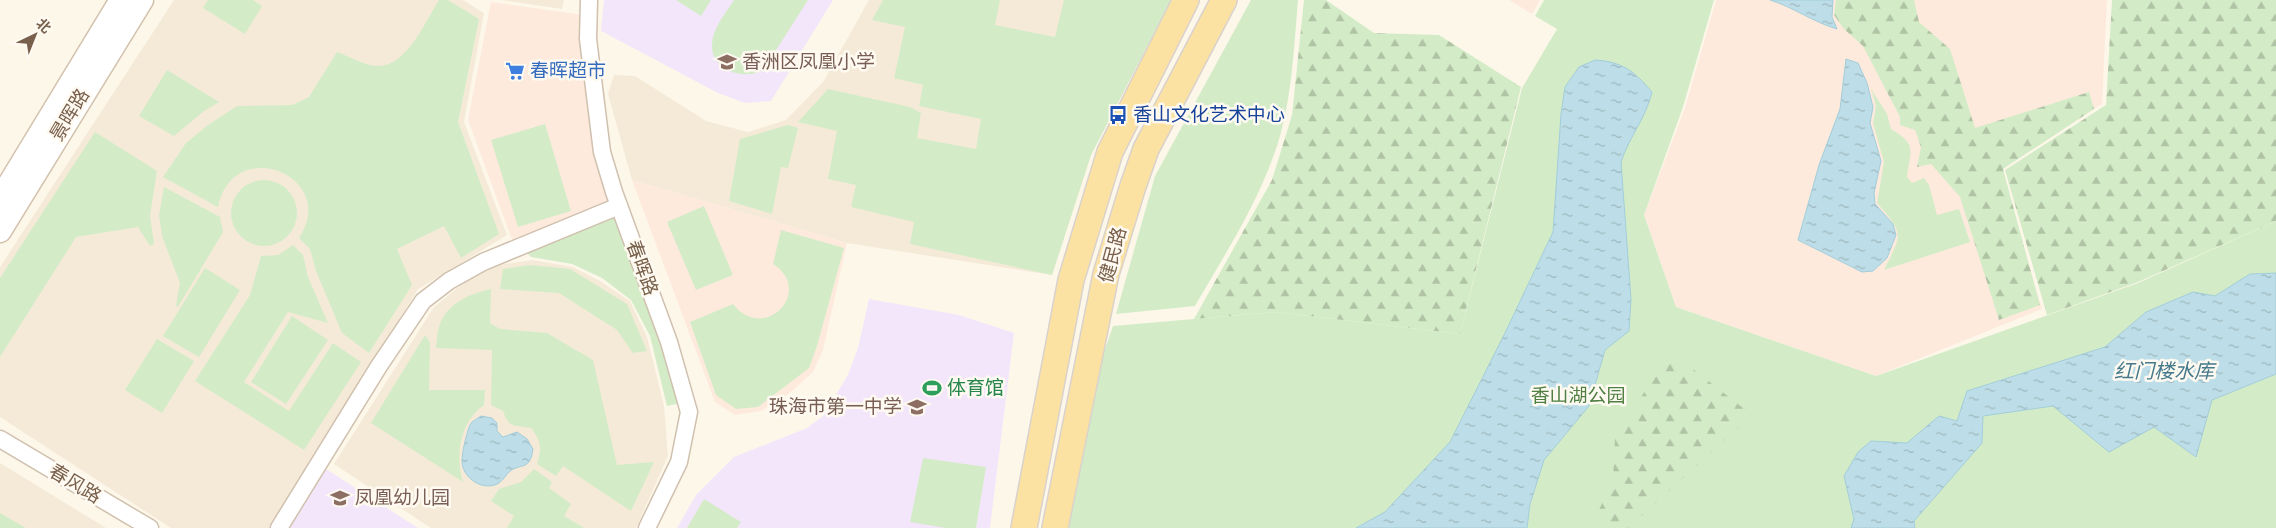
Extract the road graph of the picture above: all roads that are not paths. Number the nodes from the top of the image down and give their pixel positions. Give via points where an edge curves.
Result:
1 (121, 0) edge
2 (142, 0) edge
3 (589, 0) edge
4 (1186, 0) edge
5 (1224, 0) edge
6 (0, 199) edge
7 (619, 206) junction
8 (0, 231) edge
9 (0, 439) edge
10 (150, 528) edge
11 (279, 528) edge
12 (647, 528) edge
13 (1024, 528) edge
14 (1055, 528) edge

1 - 6 main road
2 - 8 main road, 景晖路
3 - 7 street, 春晖路 via 588,39 602,152
4 - 13 main road, 健民路 via 1110,152 1071,280
5 - 14 main road, 健民路 via 1155,132 1133,186 1106,274
7 - 11 street via 483,262 449,281 423,301
7 - 12 street, 春晖路 via 669,342 689,412 679,462
9 - 10 street, 春风路

